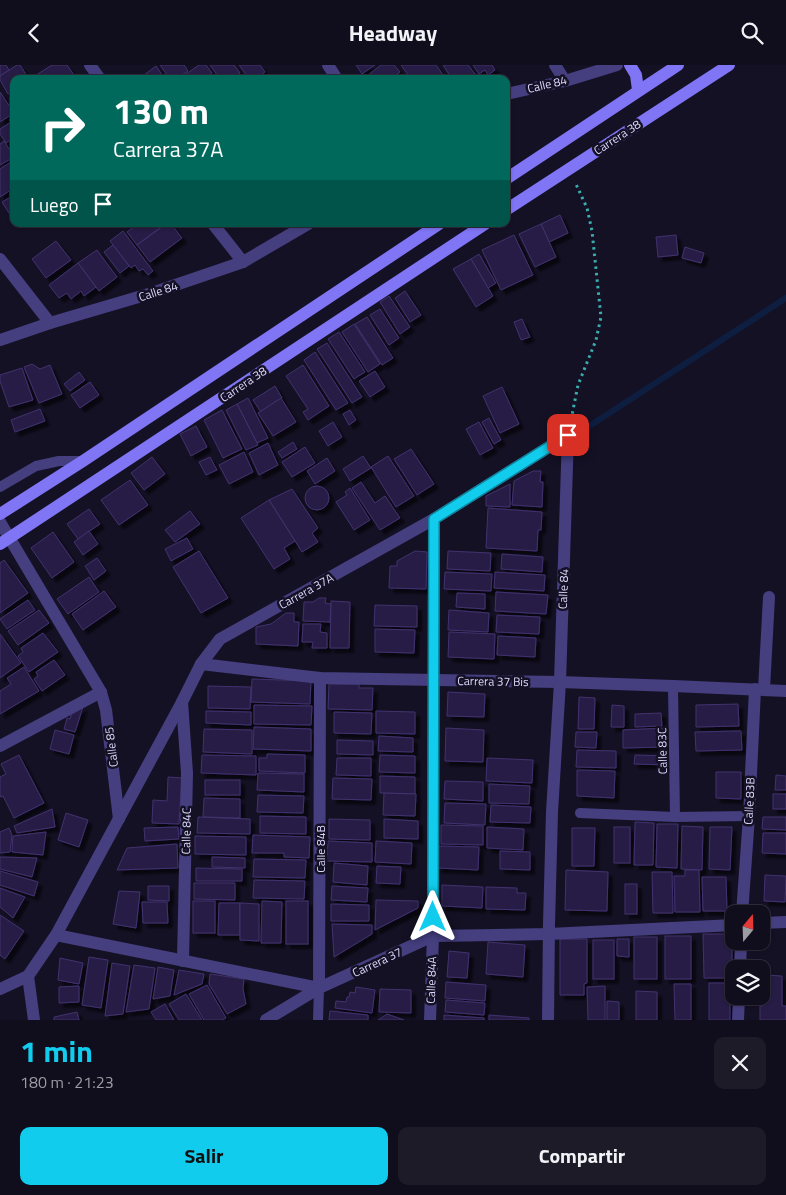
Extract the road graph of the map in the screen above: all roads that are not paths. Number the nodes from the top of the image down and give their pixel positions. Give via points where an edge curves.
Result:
1 (555, 65) edge
2 (617, 65) edge
3 (630, 65) edge
4 (678, 65) edge
5 (729, 65) edge
6 (565, 81) junction
7 (638, 90) junction
8 (510, 93) edge
9 (510, 176) edge
10 (510, 207) edge
11 (215, 227) edge
12 (303, 227) edge
13 (434, 227) edge
14 (480, 227) edge
15 (0, 259) edge
16 (243, 262) junction
17 (50, 323) junction
18 (0, 340) edge
19 (568, 435) joint
20 (84, 461) junction
21 (0, 487) edge
22 (0, 514) edge
23 (434, 519) junction
24 (0, 522) edge
25 (5, 541) edge
26 (769, 597) dead end
27 (201, 664) junction
28 (320, 678) junction
29 (433, 681) junction
30 (560, 682) junction
31 (674, 685) junction
32 (759, 689) junction
33 (786, 691) edge
34 (101, 692) junction
35 (182, 702) junction
36 (0, 746) edge
37 (580, 813) dead end
38 (749, 816) junction
39 (675, 817) junction
40 (119, 819) junction
41 (743, 905) edge
42 (786, 922) edge
43 (770, 923) edge
44 (725, 925) edge
45 (549, 934) junction
46 (56, 935) junction
47 (433, 936) junction
48 (184, 961) junction
49 (28, 976) junction
50 (319, 988) junction
51 (0, 989) edge
52 (738, 1005) edge
53 (34, 1020) edge
54 (266, 1020) edge
55 (318, 1020) edge
56 (430, 1020) edge
57 (548, 1020) edge
58 (738, 1020) edge

1 - 6 street
2 - 6 street, Calle 84
3 - 7 main road via 636,75
4 - 7 main road
5 - 10 main road, Carrera 38
6 - 8 street, Calle 84
7 - 9 main road
11 - 16 street
12 - 16 street, Calle 84
13 - 20 main road, Carrera 38
14 - 25 main road, Carrera 38
15 - 17 street
16 - 17 street, Calle 84
17 - 18 street, Calle 84
19 - 23 street, Carrera 37A
19 - 30 street, Calle 84
20 - 21 lane via 58,461 36,466
20 - 22 main road, Carrera 38
23 - 27 street, Carrera 37A via 220,639
23 - 29 street, Calle 84A
24 - 25 street, Calle 85
25 - 34 street, Calle 85
26 - 32 street, Calle 83B
27 - 28 street, Carrera 37 Bis
27 - 35 street, Carrera 37A
28 - 29 street, Carrera 37 Bis
28 - 50 street, Calle 84B
29 - 30 street, Carrera 37 Bis
29 - 47 street, Calle 84A
30 - 31 street, Carrera 37 Bis
30 - 45 street, Calle 84
31 - 32 street, Carrera 37 Bis
31 - 39 lane, Calle 83C
32 - 33 street, Carrera 37 Bis
32 - 38 street, Calle 83B
34 - 36 street
34 - 40 street, Calle 85
35 - 40 street, Carrera 37A
35 - 48 street, Calle 84C via 187,773
37 - 39 lane
38 - 39 lane
38 - 41 street, Calle 83B
40 - 46 street
42 - 43 street
44 - 45 street, Carrera 37
45 - 47 street, Carrera 37
45 - 57 street, Calle 84
46 - 48 street
46 - 49 street
47 - 50 street, Carrera 37
47 - 56 street, Calle 84A
48 - 50 street
49 - 51 street
49 - 53 street
50 - 54 street, Carrera 37
50 - 55 lane, Calle 84B
52 - 58 street

